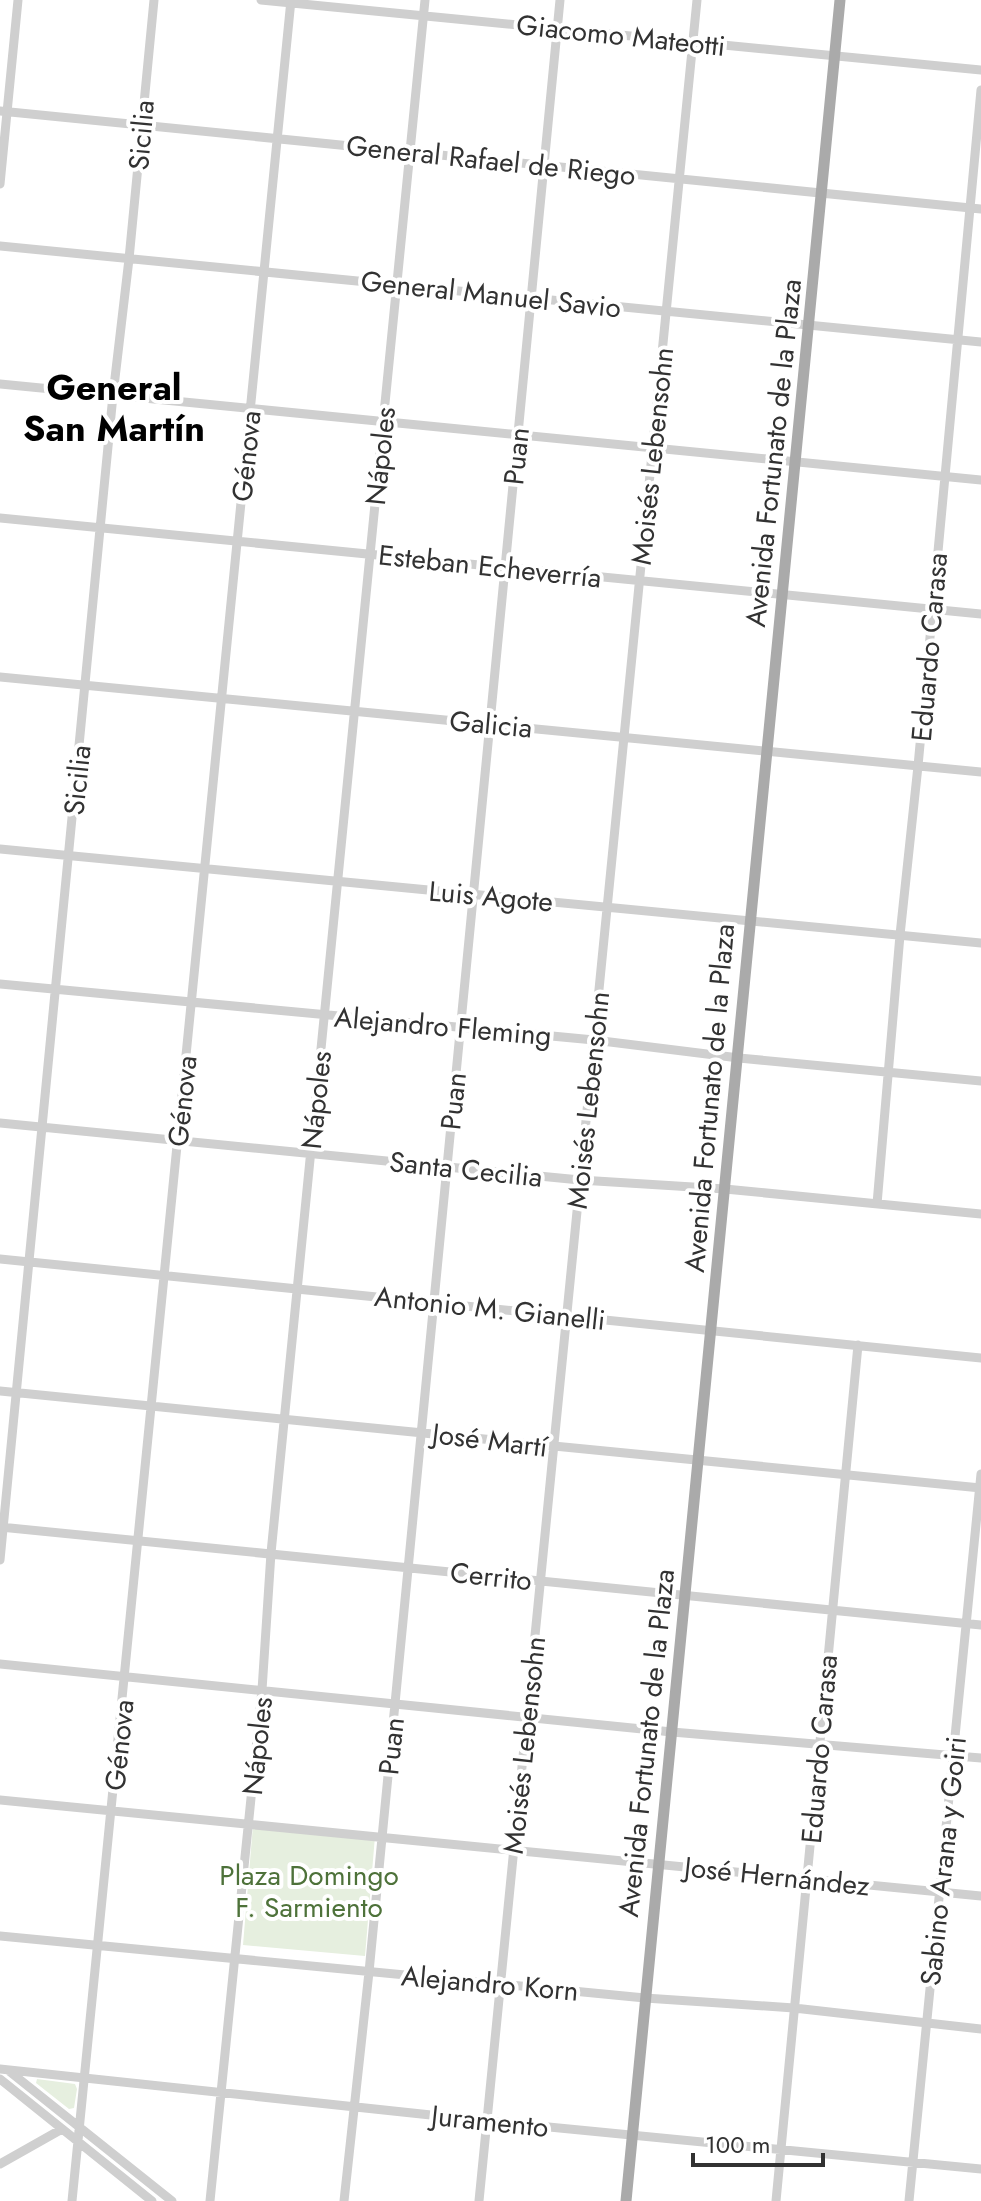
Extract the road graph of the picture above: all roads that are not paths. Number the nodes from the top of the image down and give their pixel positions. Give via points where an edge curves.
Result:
1 (18, 0) edge
2 (154, 0) edge
3 (261, 0) edge
4 (425, 0) edge
5 (560, 0) edge
6 (697, 0) edge
7 (840, 0) edge
8 (291, 2) edge
9 (423, 16) junction
10 (557, 29) junction
11 (693, 42) junction
12 (834, 57) junction
13 (981, 70) edge
14 (981, 90) edge
15 (3, 111) edge
16 (142, 125) junction
17 (278, 139) junction
18 (410, 152) junction
19 (544, 166) junction
20 (679, 179) junction
21 (0, 184) edge
22 (822, 194) junction
23 (976, 209) edge
24 (0, 246) edge
25 (129, 259) junction
26 (265, 272) junction
27 (396, 285) junction
28 (532, 298) junction
29 (666, 311) junction
30 (810, 325) junction
31 (958, 340) junction
32 (981, 342) edge
33 (0, 384) edge
34 (113, 395) junction
35 (251, 408) junction
36 (383, 421) junction
37 (518, 434) junction
38 (653, 448) junction
39 (796, 462) junction
40 (945, 477) junction
41 (981, 480) edge
42 (0, 518) edge
43 (102, 528) junction
44 (238, 541) junction
45 (370, 554) junction
46 (505, 568) junction
47 (639, 581) junction
48 (783, 595) junction
49 (933, 609) junction
50 (981, 614) edge
51 (0, 677) edge
52 (86, 686) junction
53 (222, 699) junction
54 (354, 711) junction
55 (490, 724) junction
56 (624, 737) junction
57 (768, 751) junction
58 (918, 766) junction
59 (981, 772) edge
60 (0, 849) edge
61 (70, 856) junction
62 (206, 869) junction
63 (337, 881) junction
64 (473, 894) junction
65 (607, 907) junction
66 (750, 921) junction
67 (900, 935) junction
68 (981, 943) edge
69 (0, 984) edge
70 (56, 989) junction
71 (192, 1002) junction
72 (324, 1015) junction
73 (461, 1027) junction
74 (594, 1040) junction
75 (739, 1058) junction
76 (890, 1072) junction
77 (981, 1081) edge
78 (0, 1123) edge
79 (43, 1127) junction
80 (179, 1141) junction
81 (310, 1154) junction
82 (447, 1167) junction
83 (580, 1180) junction
84 (725, 1189) junction
85 (877, 1204) junction
86 (981, 1214) edge
87 (0, 1259) edge
88 (29, 1262) junction
89 (165, 1276) junction
90 (297, 1289) junction
91 (434, 1303) junction
92 (567, 1316) junction
93 (711, 1331) junction
94 (858, 1345) junction
95 (981, 1358) edge
96 (0, 1391) edge
97 (16, 1393) junction
98 (152, 1406) junction
99 (284, 1418) junction
100 (421, 1432) junction
101 (554, 1447) junction
102 (697, 1462) junction
103 (981, 1474) edge
104 (846, 1476) junction
105 (980, 1488) edge
106 (2, 1527) edge
107 (139, 1541) junction
108 (271, 1553) junction
109 (0, 1560) edge
110 (408, 1567) junction
111 (541, 1581) junction
112 (685, 1595) junction
113 (833, 1610) junction
114 (966, 1623) junction
115 (981, 1625) edge
116 (0, 1664) edge
117 (126, 1677) junction
118 (262, 1690) junction
119 (395, 1704) junction
120 (527, 1717) junction
121 (672, 1732) junction
122 (820, 1744) junction
123 (953, 1755) junction
124 (981, 1758) edge
125 (0, 1800) edge
126 (112, 1811) junction
127 (249, 1824) junction
128 (382, 1837) junction
129 (514, 1850) junction
130 (659, 1865) junction
131 (807, 1879) junction
132 (940, 1892) junction
133 (981, 1896) edge
134 (0, 1936) edge
135 (99, 1946) junction
136 (236, 1959) junction
137 (369, 1972) junction
138 (501, 1984) junction
139 (645, 1998) junction
140 (794, 2008) junction
141 (927, 2024) junction
142 (981, 2029) edge
143 (3, 2068) edge
144 (0, 2079) edge
145 (85, 2079) junction
146 (219, 2091) junction
147 (354, 2106) junction
148 (487, 2121) junction
149 (79, 2126) junction
150 (62, 2129) junction
151 (633, 2135) junction
152 (77, 2141) junction
153 (781, 2150) junction
154 (913, 2162) junction
155 (0, 2164) edge
156 (981, 2169) edge
157 (72, 2201) edge
158 (152, 2201) edge
159 (172, 2201) edge
160 (210, 2201) edge
161 (344, 2201) edge
162 (479, 2201) edge
163 (626, 2201) edge
164 (776, 2201) edge
165 (909, 2201) edge

1 - 15 street
2 - 16 street, Sicilia
3 - 8 street, Giacomo Mateotti
4 - 9 street, Nápoles
5 - 10 street, Puan
6 - 11 street, Moisés Lebensohn
7 - 12 main road, Avenida Fortunato de la Plaza
8 - 9 street, Giacomo Mateotti
8 - 17 street, Génova
9 - 10 street, Giacomo Mateotti
9 - 18 street, Nápoles
10 - 11 street, Giacomo Mateotti
10 - 19 street, Puan
11 - 12 street, Giacomo Mateotti
11 - 20 street, Moisés Lebensohn
12 - 13 street, Giacomo Mateotti
12 - 22 main road, Avenida Fortunato de la Plaza
14 - 23 street, Eduardo Carasa
15 - 16 street, General Rafael de Riego
15 - 21 street
16 - 17 street, General Rafael de Riego
16 - 25 street, Sicilia
17 - 18 street, General Rafael de Riego
17 - 26 street, Génova
18 - 19 street, General Rafael de Riego
18 - 27 street, Nápoles
19 - 20 street, General Rafael de Riego
19 - 28 street, Puan
20 - 22 street, General Rafael de Riego
20 - 29 street, Moisés Lebensohn
22 - 23 street, General Rafael de Riego
22 - 30 main road, Avenida Fortunato de la Plaza
23 - 31 street, Eduardo Carasa
24 - 25 street, General Manuel Savio
25 - 26 street, General Manuel Savio
25 - 34 street, Sicilia
26 - 27 street, General Manuel Savio
26 - 35 street, Génova
27 - 28 street, General Manuel Savio
27 - 36 street, Nápoles
28 - 29 street, General Manuel Savio
28 - 37 street, Puan
29 - 30 street, General Manuel Savio
29 - 38 street, Moisés Lebensohn
30 - 31 street, General Manuel Savio
30 - 39 main road, Avenida Fortunato de la Plaza
31 - 32 street, General Manuel Savio
31 - 40 street, Eduardo Carasa
33 - 34 street
34 - 35 street
34 - 43 street, Sicilia
35 - 36 street
35 - 44 street, Génova
36 - 37 street
36 - 45 street, Nápoles
37 - 38 street
37 - 46 street, Puan
38 - 39 street
38 - 47 street, Moisés Lebensohn
39 - 40 street
39 - 48 main road, Avenida Fortunato de la Plaza
40 - 41 street
40 - 49 street, Eduardo Carasa
42 - 43 street, Esteban Echeverría
43 - 44 street, Esteban Echeverría
43 - 52 street, Sicilia
44 - 45 street, Esteban Echeverría
44 - 53 street, Génova
45 - 46 street, Esteban Echeverría
45 - 54 street, Nápoles
46 - 47 street, Esteban Echeverría
46 - 55 street, Puan
47 - 48 street, Esteban Echeverría
47 - 56 street, Moisés Lebensohn
48 - 49 street, Esteban Echeverría
48 - 57 main road, Avenida Fortunato de la Plaza
49 - 50 street, Esteban Echeverría
49 - 58 street, Eduardo Carasa
51 - 52 street, Galicia
52 - 53 street, Galicia
52 - 61 street, Sicilia
53 - 54 street, Galicia
53 - 62 street, Génova
54 - 55 street, Galicia
54 - 63 street, Nápoles
55 - 56 street, Galicia
55 - 64 street, Puan
56 - 57 street, Galicia
56 - 65 street, Moisés Lebensohn
57 - 58 street, Galicia
57 - 66 main road, Avenida Fortunato de la Plaza
58 - 59 street, Galicia
58 - 67 street, Eduardo Carasa
60 - 61 street, Luis Agote
61 - 62 street, Luis Agote
61 - 70 street, Sicilia
62 - 63 street, Luis Agote
62 - 71 street, Génova
63 - 64 street, Luis Agote
63 - 72 street, Nápoles
64 - 65 street, Luis Agote
64 - 73 street, Puan
65 - 66 street, Luis Agote
65 - 74 street, Moisés Lebensohn
66 - 67 street, Luis Agote
66 - 75 main road, Avenida Fortunato de la Plaza
67 - 68 street, Luis Agote
67 - 76 street, Eduardo Carasa
69 - 70 street, Alejandro Fleming
70 - 71 street, Alejandro Fleming
70 - 79 street, Sicilia
71 - 72 street, Alejandro Fleming
71 - 80 street, Génova
72 - 73 street, Alejandro Fleming
72 - 81 street, Nápoles
73 - 74 street, Alejandro Fleming
73 - 82 street, Puan
74 - 75 street, Alejandro Fleming
74 - 83 street, Moisés Lebensohn
75 - 76 street, Alejandro Fleming
75 - 84 main road, Avenida Fortunato de la Plaza
76 - 77 street, Alejandro Fleming
76 - 85 street, Eduardo Carasa
78 - 79 street, Santa Cecilia
79 - 80 street, Santa Cecilia
79 - 88 street, Sicilia
80 - 81 street, Santa Cecilia
80 - 89 street, Génova
81 - 82 street, Santa Cecilia
81 - 90 street, Nápoles
82 - 83 street, Santa Cecilia
82 - 91 street, Puan
83 - 84 street, Santa Cecilia
83 - 92 street, Moisés Lebensohn
84 - 85 street, Santa Cecilia
84 - 93 main road, Avenida Fortunato de la Plaza
85 - 86 street, Santa Cecilia
87 - 88 street, Antonio M. Gianelli
88 - 89 street, Antonio M. Gianelli
88 - 97 street, Sicilia
89 - 90 street, Antonio M. Gianelli
89 - 98 street, Génova
90 - 91 street, Antonio M. Gianelli
90 - 99 street, Nápoles
91 - 92 street, Antonio M. Gianelli
91 - 100 street, Puan
92 - 93 street, Antonio M. Gianelli
92 - 101 street, Moisés Lebensohn
93 - 94 street, Antonio M. Gianelli
93 - 102 main road, Avenida Fortunato de la Plaza
94 - 95 street, Antonio M. Gianelli
94 - 104 street, Eduardo Carasa
96 - 97 street, José Martí
97 - 98 street, José Martí
97 - 106 street, Sicilia
98 - 99 street, José Martí
98 - 107 street, Génova
99 - 100 street, José Martí
99 - 108 street, Nápoles
100 - 101 street, José Martí
100 - 110 street, Puan
101 - 102 street, José Martí
101 - 111 street, Moisés Lebensohn
102 - 104 street, José Martí
102 - 112 main road, Avenida Fortunato de la Plaza
103 - 105 street, Sabino Arana y Goiri
104 - 105 street, José Martí
104 - 113 street, Eduardo Carasa
105 - 114 street, Sabino Arana y Goiri
106 - 107 street, Cerrito
106 - 109 street, Sicilia
107 - 108 street, Cerrito
107 - 117 street, Génova
108 - 110 street, Cerrito
108 - 118 street, Nápoles
110 - 111 street, Cerrito
110 - 119 street, Puan
111 - 112 street, Cerrito
111 - 120 street, Moisés Lebensohn
112 - 113 street, Cerrito
112 - 121 main road, Avenida Fortunato de la Plaza
113 - 114 street, Cerrito
113 - 122 street, Eduardo Carasa
114 - 115 street, Cerrito
114 - 123 street, Sabino Arana y Goiri
116 - 117 street
117 - 118 street
117 - 126 street, Génova
118 - 119 street
118 - 127 street, Nápoles
119 - 120 street
119 - 128 street, Puan
120 - 121 street
120 - 129 street, Moisés Lebensohn
121 - 122 street
121 - 130 main road, Avenida Fortunato de la Plaza
122 - 123 street
122 - 131 street, Eduardo Carasa
123 - 124 street
123 - 132 street, Sabino Arana y Goiri
125 - 126 street, José Hernández
126 - 127 street, José Hernández
126 - 135 street, Génova
127 - 128 street, José Hernández
127 - 136 street, Nápoles
128 - 129 street, José Hernández
128 - 137 street, Puan
129 - 130 street, José Hernández
129 - 138 street, Moisés Lebensohn
130 - 131 street, José Hernández
130 - 139 main road, Avenida Fortunato de la Plaza
131 - 132 street, José Hernández
131 - 140 street, Eduardo Carasa
132 - 133 street, José Hernández
132 - 141 street, Sabino Arana y Goiri
134 - 135 street, Alejandro Korn
135 - 136 street, Alejandro Korn
135 - 145 street, Génova
136 - 137 street, Alejandro Korn
136 - 146 street, Nápoles
137 - 138 street, Alejandro Korn
137 - 147 street, Puan
138 - 139 street, Alejandro Korn
138 - 148 street, Moisés Lebensohn
139 - 140 street, Alejandro Korn
139 - 151 main road, Avenida Fortunato de la Plaza
140 - 141 street, Alejandro Korn
140 - 153 street, Eduardo Carasa
141 - 142 street, Alejandro Korn
141 - 154 street, Sabino Arana y Goiri
143 - 145 street, Juramento
143 - 149 street
144 - 150 street
145 - 146 street, Juramento
145 - 149 street, Génova
146 - 147 street, Juramento
146 - 160 street, Nápoles
147 - 148 street, Juramento
147 - 161 street, Puan
148 - 151 street, Juramento
148 - 162 street, Moisés Lebensohn
149 - 152 street, Génova
149 - 159 street
150 - 152 street
150 - 155 street
151 - 153 street, Juramento
151 - 163 main road, Avenida Fortunato de la Plaza
152 - 157 street, Génova
152 - 158 street
153 - 154 street, Juramento
153 - 164 street, Eduardo Carasa
154 - 156 street, Juramento
154 - 165 street, Sabino Arana y Goiri

